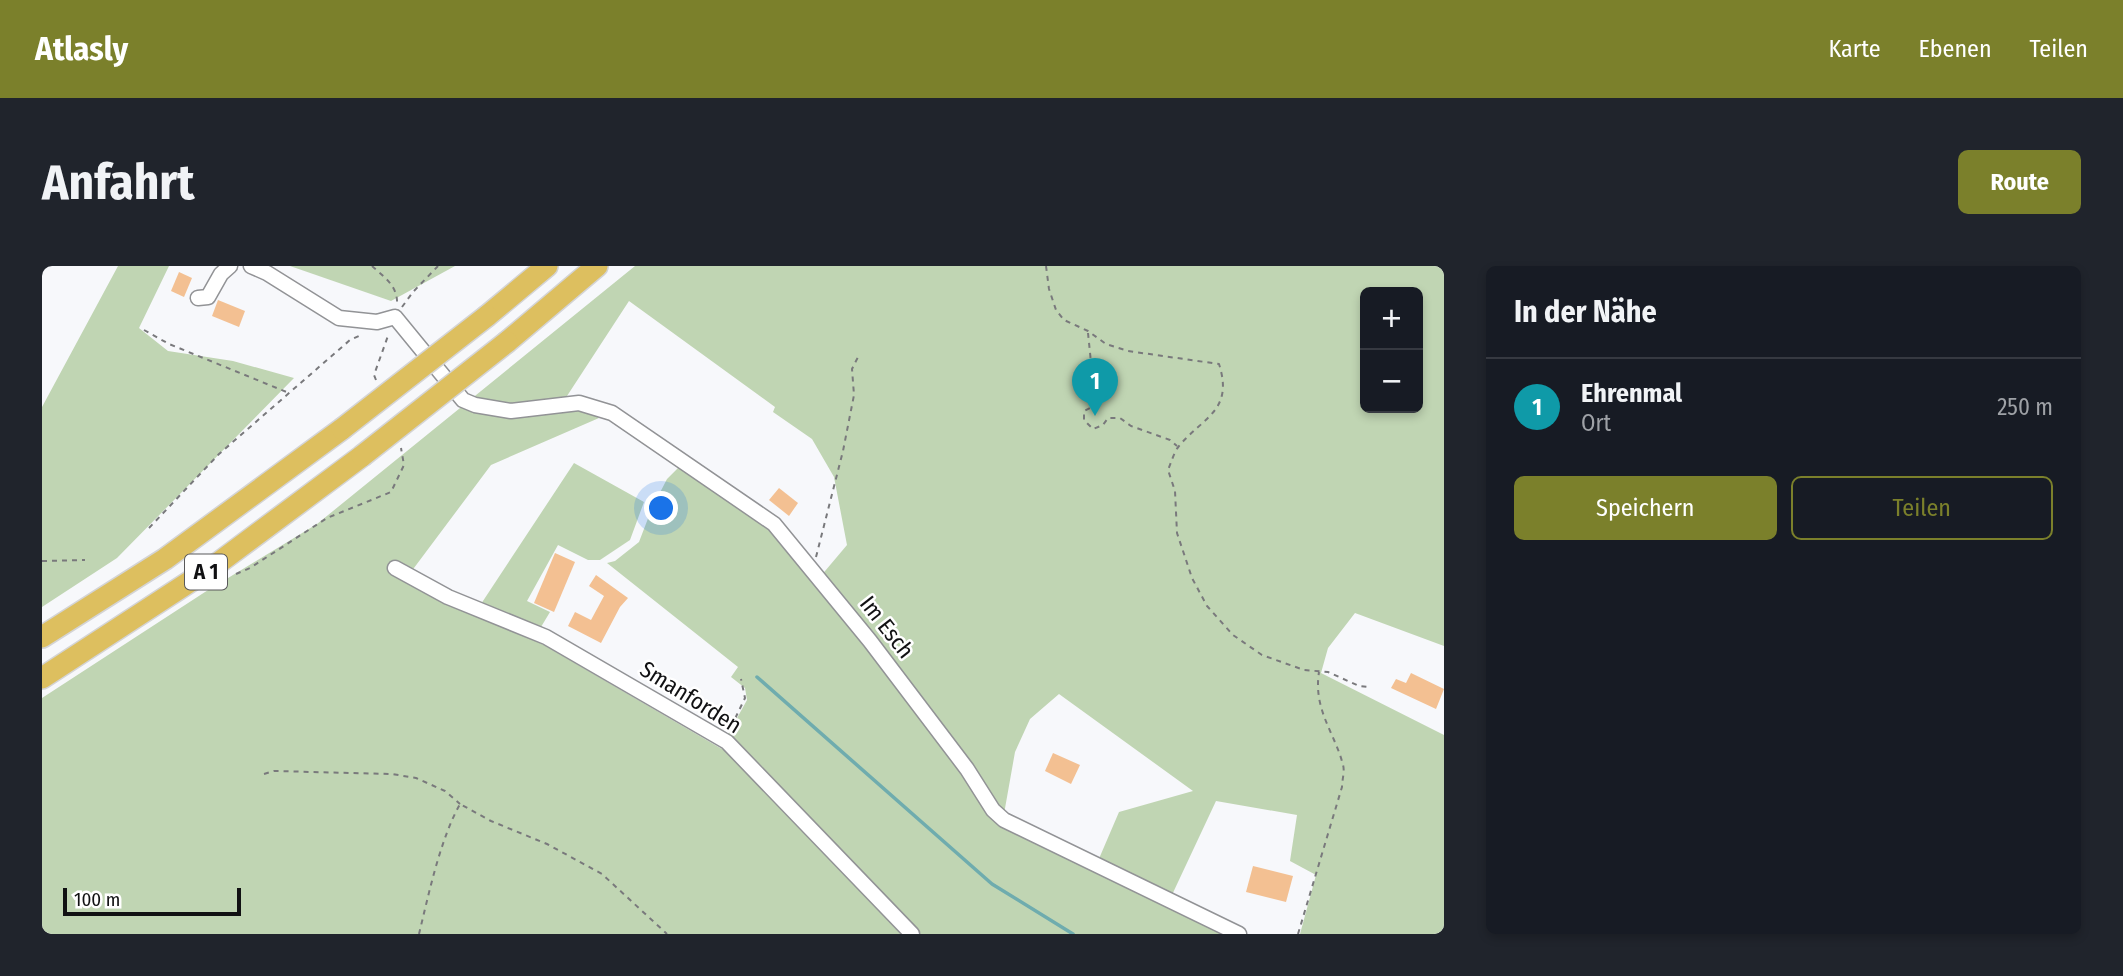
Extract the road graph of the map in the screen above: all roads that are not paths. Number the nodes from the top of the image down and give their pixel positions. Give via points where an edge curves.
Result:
1 (230, 266) edge
2 (251, 266) edge
3 (547, 266) edge
4 (597, 266) edge
5 (198, 299) dead end
6 (395, 568) dead end
7 (42, 637) edge
8 (42, 678) edge
9 (912, 934) edge
10 (1239, 934) edge

1 - 5 street via 208,297
2 - 10 street, Im Esch via 339,318 377,322 395,317 463,400 475,405 511,411 579,403 612,413 774,524 878,651 1004,820
3 - 7 highway, A 1, bridge via 342,429 165,559
4 - 8 highway, A 1, bridge via 507,342 218,564
6 - 9 street, Smanforden via 448,597 546,638 723,740

